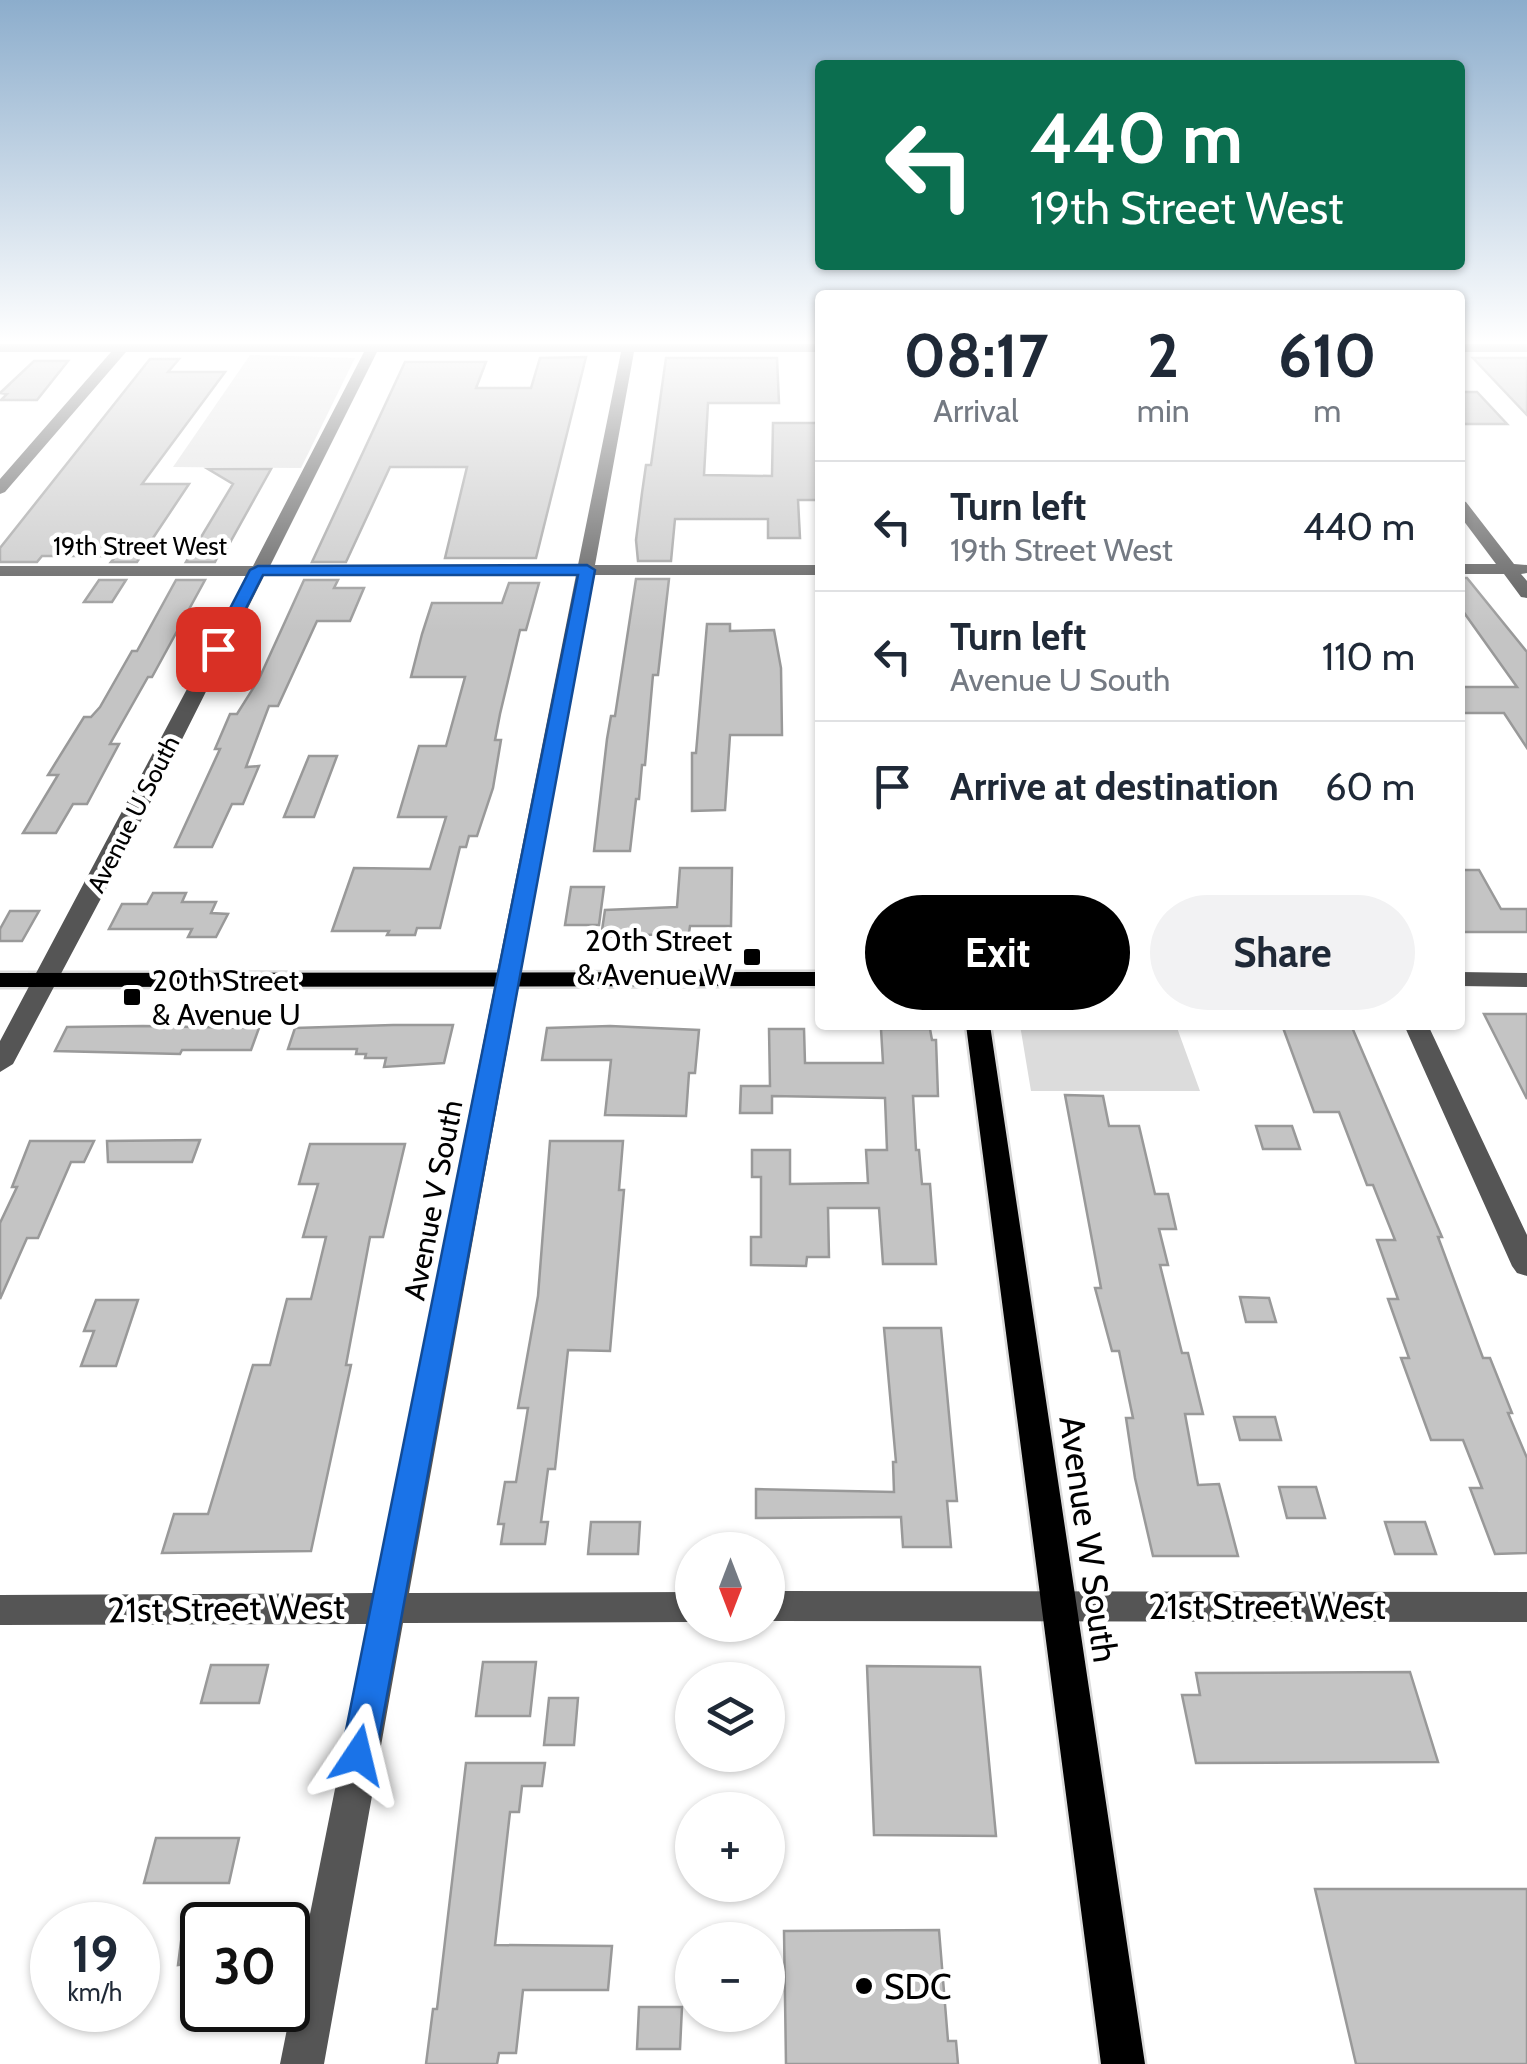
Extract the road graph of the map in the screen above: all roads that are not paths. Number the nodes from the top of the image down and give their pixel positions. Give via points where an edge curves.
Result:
1 (43, 439) edge
2 (325, 439) edge
3 (611, 439) edge
4 (0, 489) edge
5 (1465, 511) edge
6 (1465, 569) edge
7 (1518, 569) edge
8 (258, 570) junction
9 (587, 570) junction
10 (815, 570) edge
11 (0, 571) edge
12 (1527, 593) edge
13 (506, 979) junction
14 (815, 979) edge
15 (1465, 979) edge
16 (0, 980) edge
17 (46, 980) junction
18 (1527, 980) edge
19 (979, 1030) edge
20 (1418, 1030) edge
21 (0, 1064) edge
22 (1527, 1266) edge
23 (1058, 1605) junction
24 (785, 1606) edge
25 (386, 1607) junction
26 (675, 1607) edge
27 (1527, 1607) edge
28 (0, 1610) edge
29 (302, 2064) edge
30 (1123, 2064) edge

1 - 4 street
2 - 8 street, Avenue U South
3 - 9 street, Avenue V South
5 - 7 street
6 - 7 street
7 - 12 street
8 - 9 street, 19th Street West
8 - 11 street, 19th Street West
8 - 17 street, Avenue U South
9 - 10 street, 19th Street West
9 - 13 street, Avenue V South
13 - 14 main road
13 - 17 main road
13 - 25 street, Avenue V South
15 - 18 street
16 - 17 main road
17 - 21 street, Avenue U South
19 - 23 main road, Avenue W South
20 - 22 street
23 - 24 street, 21st Street West
23 - 27 street, 21st Street West
23 - 30 main road, Avenue W South
25 - 26 street, 21st Street West
25 - 28 street, 21st Street West
25 - 29 street, Avenue V South

